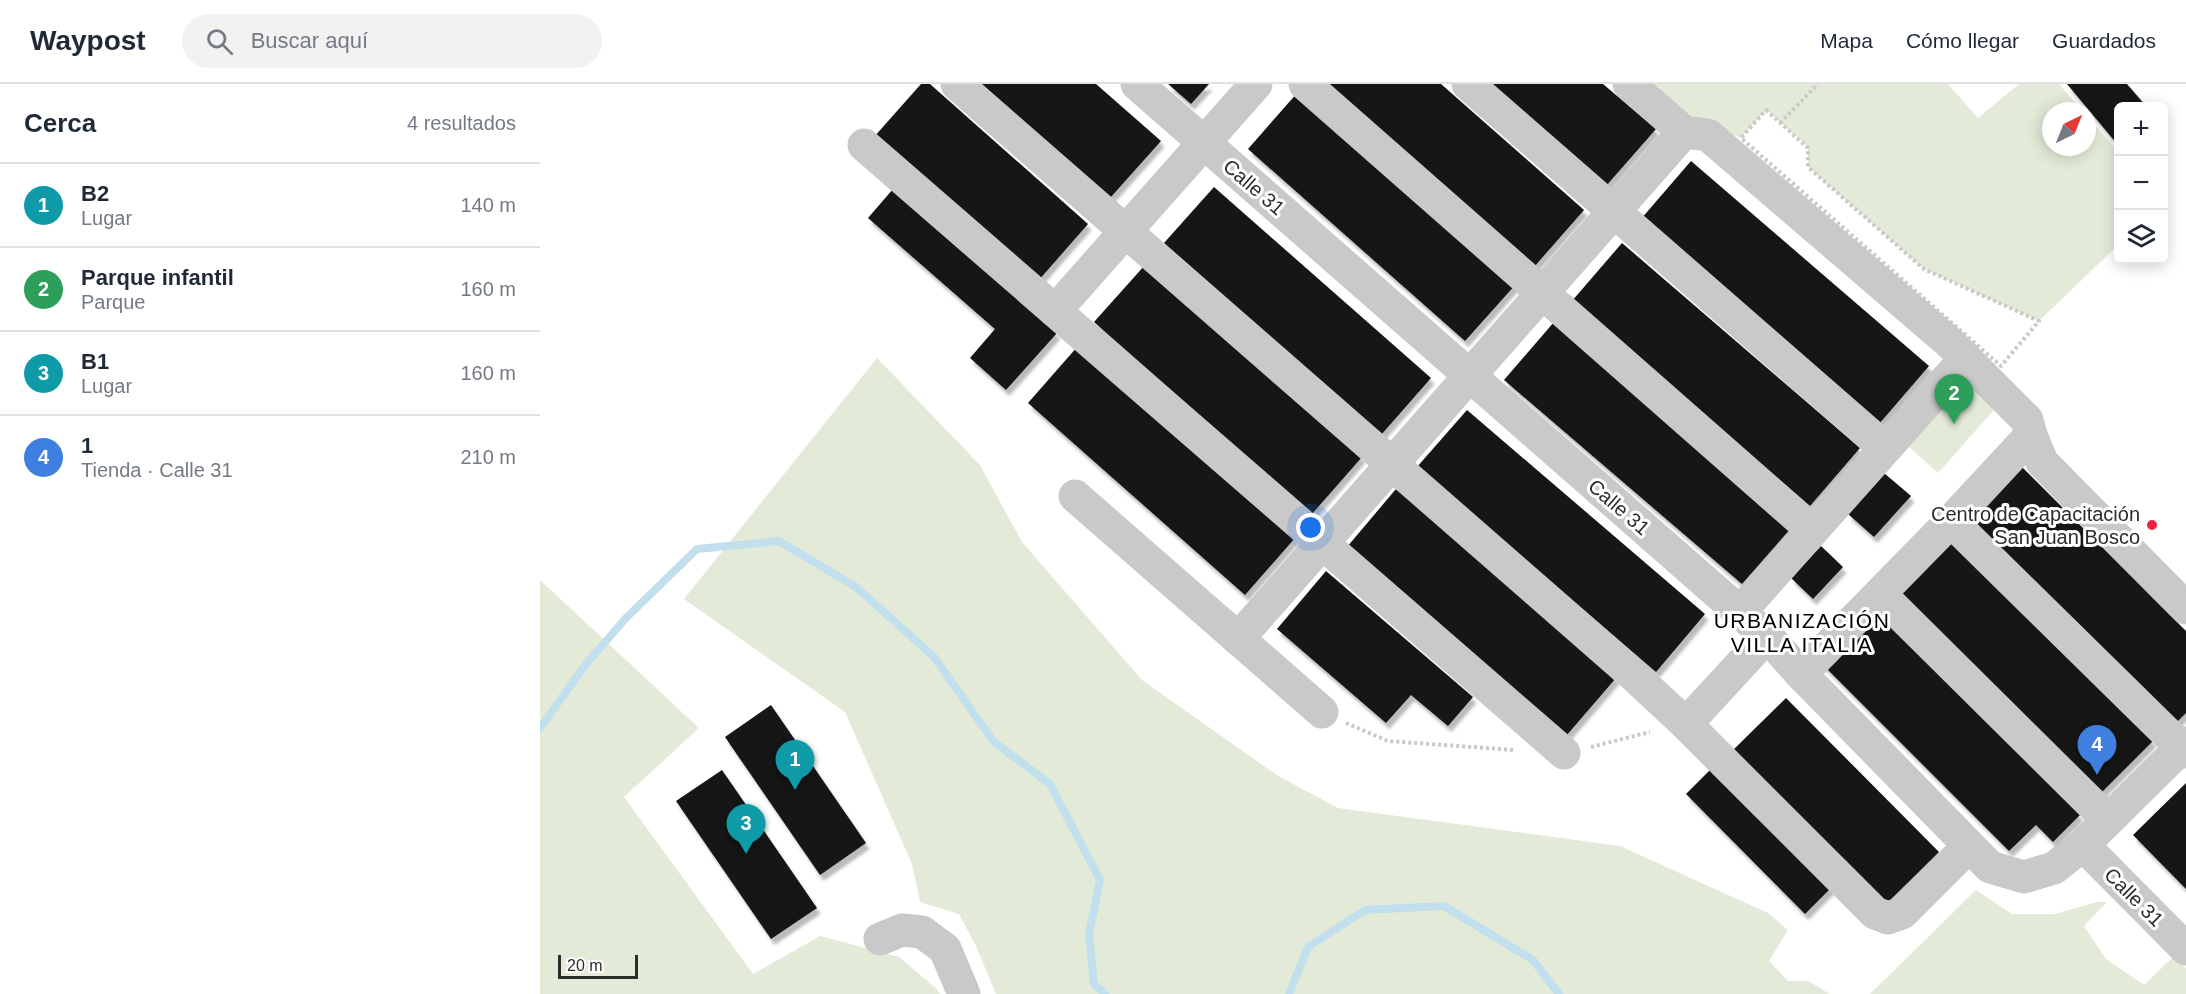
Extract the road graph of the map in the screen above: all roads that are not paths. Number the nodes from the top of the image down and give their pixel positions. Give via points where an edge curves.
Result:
1 (957, 84) edge
2 (1137, 84) edge
3 (1256, 84) edge
4 (1305, 84) edge
5 (1468, 84) edge
6 (1629, 84) edge
7 (1684, 132) junction
8 (1203, 142) junction
9 (864, 145) dead end
10 (1614, 211) junction
11 (1125, 231) junction
12 (1543, 292) junction
13 (1055, 310) junction
14 (1966, 358) junction
15 (1469, 375) junction
16 (2031, 435) junction
17 (1886, 448) junction
18 (1392, 464) junction
19 (1075, 496) dead end
20 (1951, 521) junction
21 (1812, 530) junction
22 (1322, 543) junction
23 (1880, 594) junction
24 (2186, 608) edge
25 (1740, 612) junction
26 (1767, 636) junction
27 (1238, 639) junction
28 (1801, 674) junction
29 (1322, 712) dead end
30 (1686, 724) junction
31 (2184, 747) edge
32 (1564, 753) dead end
33 (2108, 820) junction
34 (2083, 845) junction
35 (1969, 846) junction
36 (880, 939) dead end
37 (2186, 949) edge
38 (964, 994) edge

1 - 11 street
2 - 8 street, Calle 31
3 - 8 street
4 - 12 street
5 - 10 street
6 - 7 street
7 - 10 street
7 - 14 street via 1708,135
8 - 11 street
8 - 15 street, Calle 31
9 - 13 street
10 - 12 street
10 - 17 street
11 - 13 street
11 - 18 street
12 - 15 street
12 - 21 street
13 - 22 street
14 - 16 street via 2028,420
14 - 17 street
15 - 18 street
15 - 25 street, Calle 31
16 - 20 street
16 - 24 street via 2042,462
17 - 21 street
18 - 22 street
18 - 30 street
19 - 27 street
20 - 23 street
20 - 31 street
21 - 25 street
22 - 27 street
22 - 32 street
23 - 28 street
23 - 33 street
25 - 26 street, Calle 31
26 - 28 street, Calle 31
26 - 30 street
27 - 29 street
28 - 35 street, Calle 31
30 - 35 street via 1875,914 1888,918 1902,913
31 - 33 street
33 - 34 street
34 - 35 street, Calle 31 via 2054,868 2024,877 1990,867
34 - 37 street, Calle 31
36 - 38 street via 902,930 922,932 945,949

